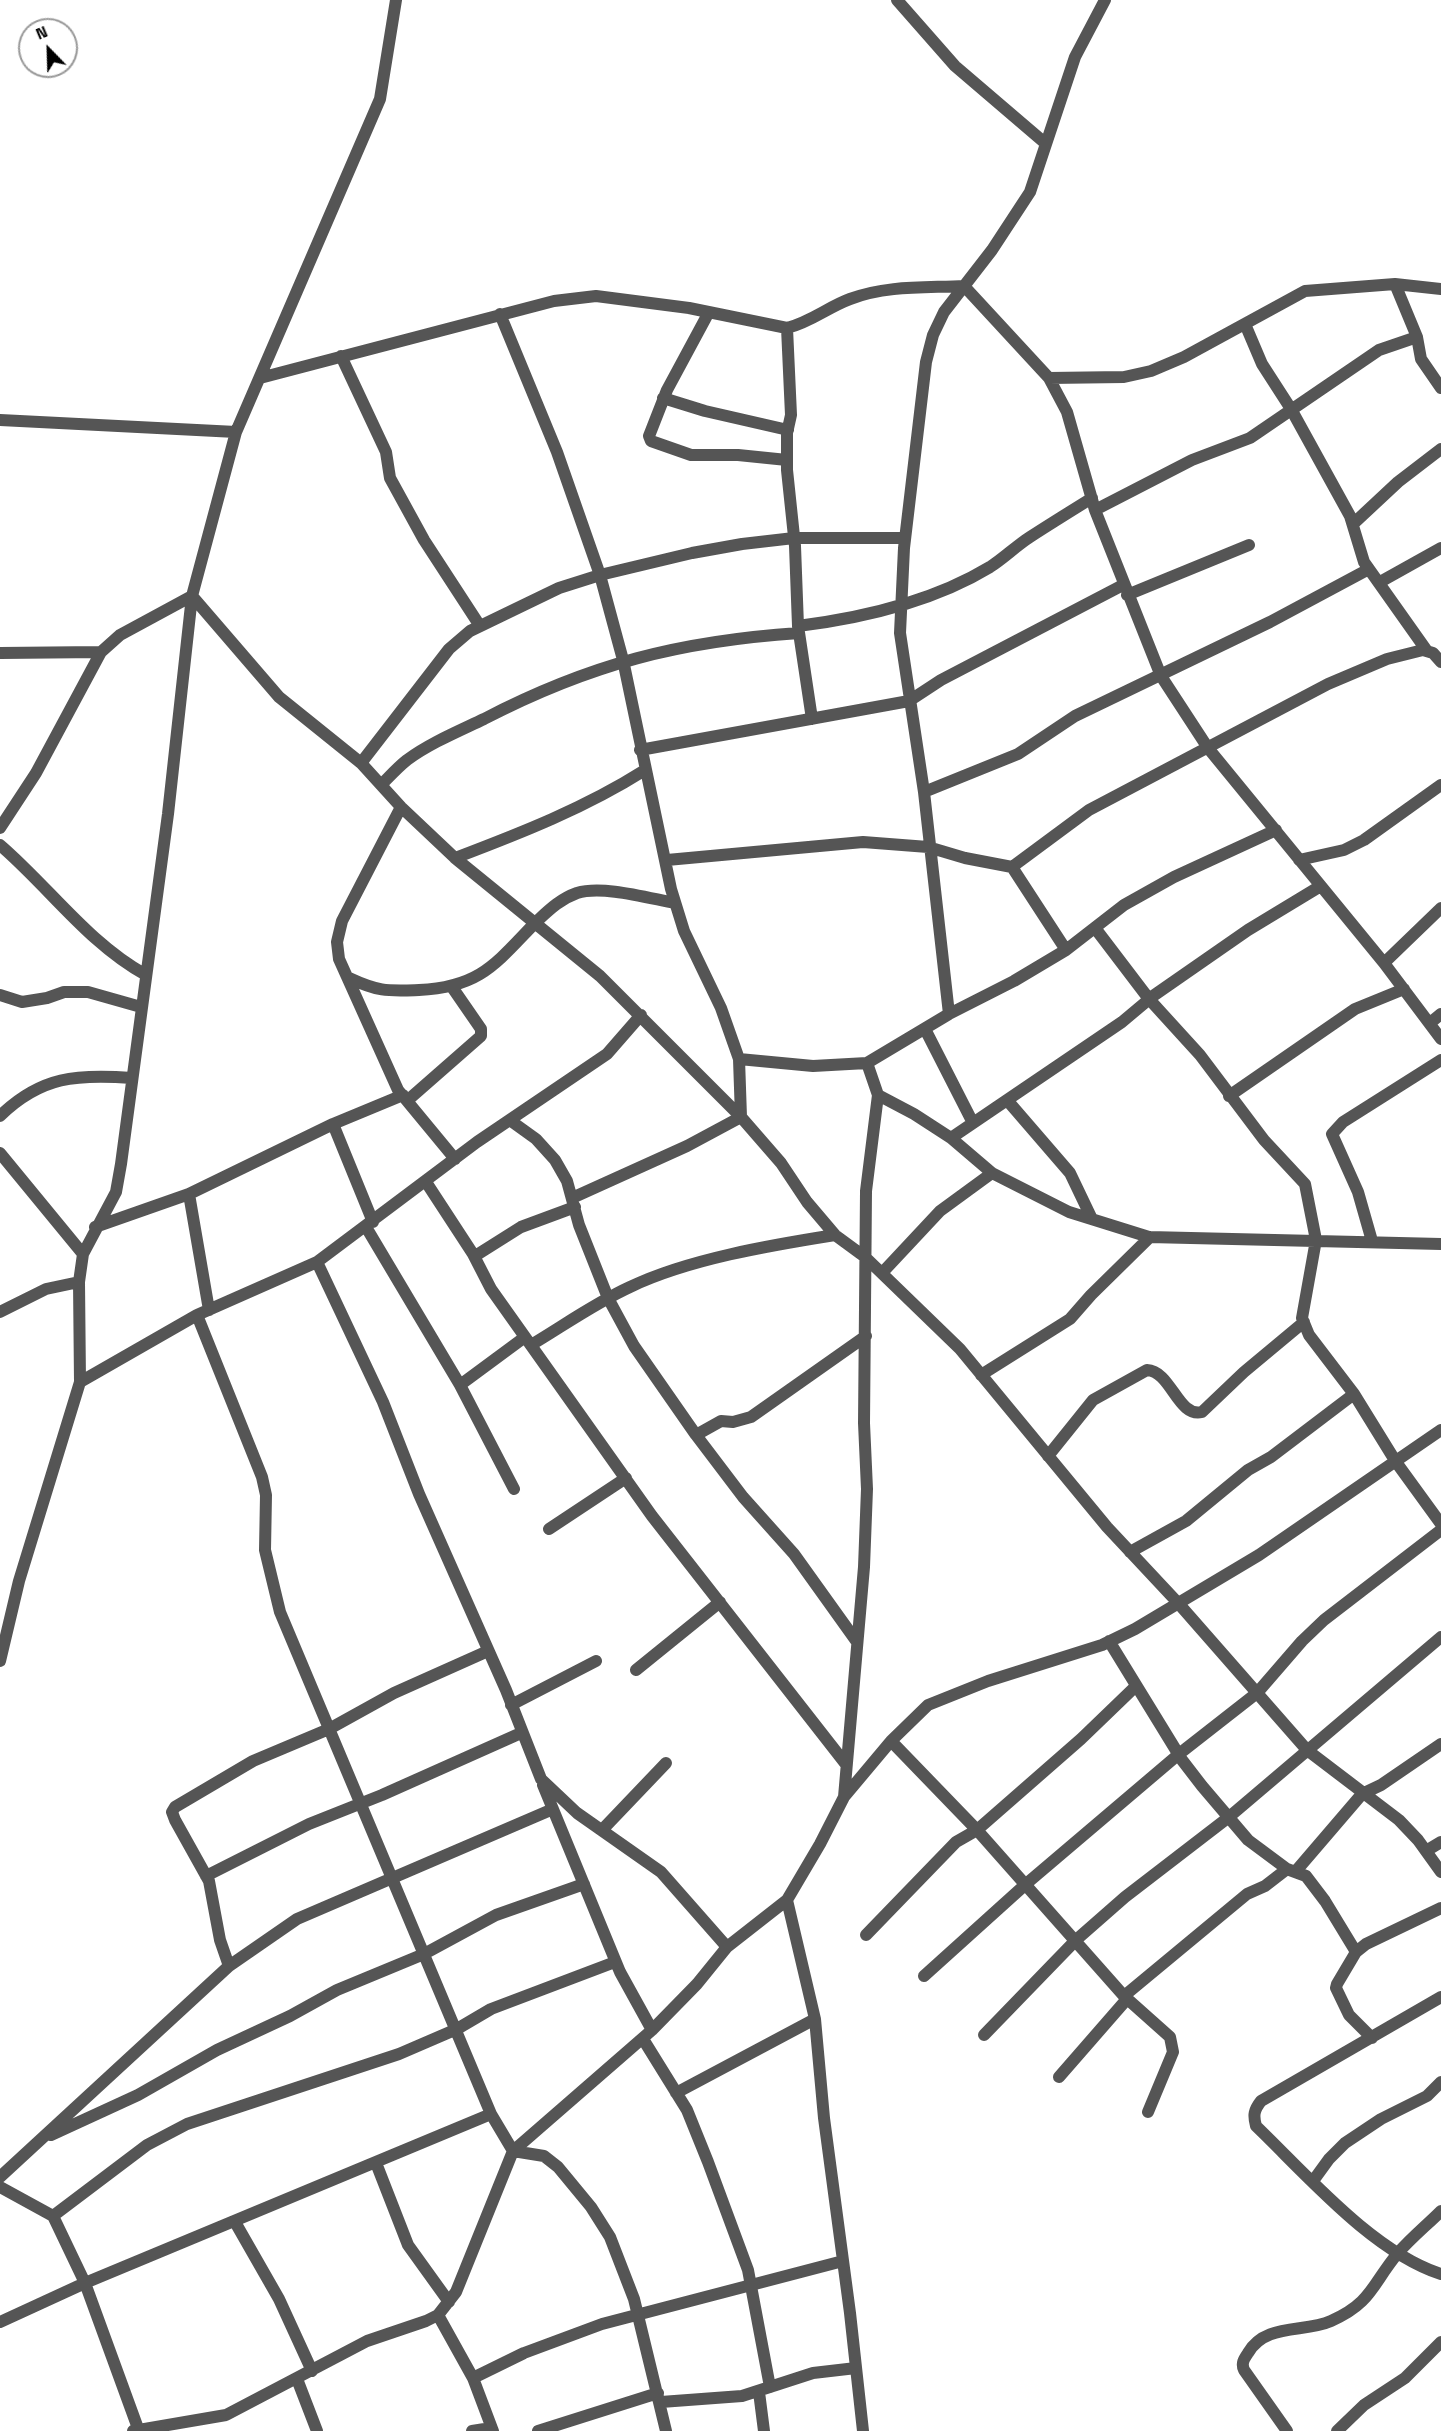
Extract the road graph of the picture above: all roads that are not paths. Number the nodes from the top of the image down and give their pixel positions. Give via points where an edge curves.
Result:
1 (396, 0) edge
2 (897, 0) edge
3 (1105, 0) edge
4 (1045, 143) junction
5 (1395, 284) junction
6 (964, 286) junction
7 (1441, 289) edge
8 (709, 312) junction
9 (500, 314) junction
10 (1245, 324) junction
11 (787, 328) junction
12 (1417, 337) junction
13 (341, 356) junction
14 (260, 378) junction
15 (1049, 378) junction
16 (1441, 388) edge
17 (663, 398) junction
18 (1291, 409) junction
19 (0, 420) edge
20 (788, 430) junction
21 (236, 432) junction
22 (1441, 449) edge
23 (787, 460) junction
24 (1094, 504) junction
25 (1353, 524) junction
26 (905, 537) junction
27 (794, 538) junction
28 (1249, 545) dead end
29 (1441, 548) edge
30 (1370, 569) junction
31 (600, 575) junction
32 (1380, 582) junction
33 (1125, 590) junction
34 (192, 596) junction
35 (902, 604) junction
36 (480, 626) junction
37 (799, 629) junction
38 (101, 652) junction
39 (0, 653) edge
40 (1437, 656) edge
41 (622, 660) junction
42 (1161, 676) junction
43 (909, 701) junction
44 (812, 719) junction
45 (1208, 748) junction
46 (640, 750) junction
47 (361, 763) junction
48 (645, 770) junction
49 (381, 785) junction
50 (1441, 785) edge
51 (924, 792) junction
52 (401, 807) junction
53 (0, 828) edge
54 (1276, 830) junction
55 (0, 845) edge
56 (928, 847) junction
57 (455, 858) junction
58 (667, 860) junction
59 (1299, 860) junction
60 (1012, 867) junction
61 (1319, 886) junction
62 (675, 903) junction
63 (1441, 908) edge
64 (536, 922) junction
65 (1095, 928) junction
66 (1066, 950) junction
67 (1384, 963) junction
68 (146, 975) junction
69 (349, 978) junction
70 (452, 987) junction
71 (1404, 989) junction
72 (0, 994) edge
73 (1149, 999) junction
74 (141, 1007) junction
75 (948, 1014) junction
76 (1441, 1014) edge
77 (641, 1015) junction
78 (1430, 1023) junction
79 (925, 1029) junction
80 (1441, 1039) edge
81 (739, 1059) junction
82 (1441, 1060) edge
83 (867, 1063) junction
84 (132, 1077) junction
85 (878, 1095) junction
86 (1229, 1096) junction
87 (406, 1098) junction
88 (1006, 1100) junction
89 (0, 1116) edge
90 (741, 1117) junction
91 (511, 1120) junction
92 (973, 1123) junction
93 (333, 1124) junction
94 (951, 1138) junction
95 (0, 1152) edge
96 (455, 1159) junction
97 (992, 1173) junction
98 (426, 1182) junction
99 (189, 1194) junction
100 (573, 1202) junction
101 (1092, 1219) junction
102 (370, 1224) junction
103 (95, 1227) junction
104 (835, 1235) junction
105 (1150, 1238) junction
106 (1316, 1240) junction
107 (1372, 1241) junction
108 (1441, 1244) edge
109 (83, 1254) junction
110 (475, 1256) junction
111 (865, 1257) junction
112 (317, 1262) junction
113 (882, 1274) junction
114 (79, 1282) junction
115 (608, 1298) junction
116 (0, 1312) edge
117 (203, 1312) junction
118 (1304, 1322) junction
119 (866, 1336) junction
120 (528, 1341) junction
121 (981, 1375) junction
122 (80, 1382) junction
123 (460, 1385) junction
124 (1353, 1394) junction
125 (1441, 1430) edge
126 (696, 1435) junction
127 (1048, 1456) junction
128 (1396, 1462) junction
129 (626, 1478) junction
130 (514, 1489) dead end
131 (1441, 1524) edge
132 (549, 1529) dead end
133 (1441, 1530) edge
134 (1130, 1552) junction
135 (720, 1602) junction
136 (1179, 1604) junction
137 (1441, 1636) edge
138 (3, 1639) edge
139 (1109, 1641) junction
140 (857, 1642) junction
141 (488, 1651) junction
142 (0, 1660) edge
143 (596, 1661) dead end
144 (636, 1670) dead end
145 (1136, 1686) junction
146 (1257, 1693) junction
147 (511, 1705) junction
148 (329, 1729) junction
149 (520, 1733) junction
150 (891, 1741) junction
151 (1441, 1744) edge
152 (1307, 1750) junction
153 (1179, 1754) junction
154 (666, 1763) dead end
155 (845, 1763) junction
156 (541, 1779) junction
157 (1362, 1794) junction
158 (844, 1797) junction
159 (359, 1804) junction
160 (553, 1809) junction
161 (1229, 1818) junction
162 (603, 1829) junction
163 (977, 1830) junction
164 (1441, 1842) edge
165 (1426, 1851) junction
166 (1291, 1870) junction
167 (1441, 1872) edge
168 (206, 1876) junction
169 (392, 1879) junction
170 (584, 1884) junction
171 (1026, 1884) junction
172 (787, 1900) junction
173 (1441, 1908) edge
174 (866, 1935) dead end
175 (1076, 1940) junction
176 (727, 1947) junction
177 (1356, 1952) junction
178 (424, 1954) junction
179 (615, 1962) junction
180 (229, 1966) junction
181 (924, 1976) dead end
182 (1126, 1997) junction
183 (1441, 1997) edge
184 (815, 2019) junction
185 (457, 2029) junction
186 (647, 2035) junction
187 (984, 2035) dead end
188 (1372, 2037) junction
189 (1059, 2077) dead end
190 (1441, 2082) edge
191 (676, 2093) junction
192 (1148, 2112) dead end
193 (491, 2114) junction
194 (41, 2140) junction
195 (513, 2151) junction
196 (376, 2163) junction
197 (0, 2177) edge
198 (1313, 2181) junction
199 (0, 2187) edge
200 (1441, 2211) edge
201 (53, 2216) junction
202 (235, 2222) junction
203 (1398, 2253) junction
204 (843, 2261) junction
205 (1441, 2274) edge
206 (85, 2283) junction
207 (750, 2284) junction
208 (449, 2302) junction
209 (438, 2315) junction
210 (638, 2316) junction
211 (0, 2322) edge
212 (1441, 2342) edge
213 (856, 2368) junction
214 (312, 2371) junction
215 (473, 2378) junction
216 (297, 2379) junction
217 (765, 2389) junction
218 (659, 2398) junction
219 (492, 2429) edge
220 (137, 2430) edge
221 (316, 2431) edge
222 (472, 2431) edge
223 (538, 2431) edge
224 (666, 2431) edge
225 (764, 2431) edge
226 (862, 2431) edge
227 (1287, 2431) edge
228 (1337, 2431) edge

1 - 14 street via 380,99
2 - 4 street via 955,66
3 - 4 street via 1075,57
4 - 6 street via 1030,192
5 - 7 street
5 - 10 street via 1305,291
5 - 12 street
6 - 11 street via 881,290 848,300 804,324
6 - 15 street
6 - 26 street via 944,312 926,362
8 - 9 street via 596,296
8 - 11 street
8 - 17 street
9 - 13 street
9 - 31 street via 557,452
10 - 15 street via 1151,371 1124,377
10 - 18 street via 1262,364
11 - 20 street via 791,414
12 - 16 street via 1421,360
12 - 18 street via 1378,350
13 - 14 street
13 - 36 street via 386,452 390,478 424,540
14 - 21 street
15 - 24 street via 1067,412
17 - 20 street
17 - 23 street via 649,436 655,444 691,455
18 - 24 street via 1250,438
18 - 25 street
19 - 21 street
20 - 23 street
21 - 34 street
22 - 25 street
23 - 27 street
24 - 33 street
24 - 35 street via 1029,538 989,567
25 - 30 street via 1360,554
26 - 27 street
26 - 35 street
27 - 31 street via 693,553
27 - 37 street
28 - 33 street
29 - 32 street
30 - 32 street
30 - 42 street
31 - 36 street via 559,588
31 - 41 street
32 - 40 street
33 - 42 street
33 - 43 street via 941,680
34 - 38 street via 120,635
34 - 47 street via 279,697
34 - 68 street
35 - 37 street
35 - 43 street via 900,633
36 - 47 street via 449,649
37 - 41 street
37 - 44 street
38 - 39 street
38 - 53 street via 36,774
40 - 45 street via 1423,650 1387,659 1328,684
41 - 46 street
41 - 49 street via 540,691 461,730 406,761
42 - 45 street
42 - 51 street via 1075,717 1018,754
43 - 44 street
43 - 51 street
44 - 46 street
45 - 54 street
45 - 60 street via 1089,810
46 - 48 street
47 - 49 street
48 - 57 street via 570,813
48 - 58 street
49 - 52 street
50 - 59 street via 1364,840 1344,850
51 - 56 street
52 - 57 street
52 - 69 street via 342,921 337,942 339,958
54 - 59 street
54 - 65 street via 1174,877 1124,905
55 - 68 street via 109,951
56 - 58 street via 863,842
56 - 60 street
56 - 75 street
57 - 64 street
58 - 62 street
59 - 61 street
60 - 66 street
61 - 67 street
61 - 73 street
62 - 64 street via 594,890 563,899
62 - 81 street
63 - 67 street
64 - 70 street via 490,969
64 - 77 street
65 - 66 street
65 - 73 street
66 - 75 street
67 - 71 street
68 - 74 street
69 - 70 street via 374,990
69 - 87 street via 394,1083
70 - 87 street via 481,1029 481,1036
71 - 78 street
71 - 86 street via 1355,1009
72 - 74 street via 22,1002 64,992 88,992
73 - 86 street via 1200,1055
73 - 88 street via 1122,1022
74 - 84 street
75 - 79 street
76 - 78 street
77 - 90 street
77 - 91 street via 607,1054
78 - 80 street
79 - 83 street
79 - 92 street
81 - 83 street via 813,1066
81 - 90 street
82 - 107 street via 1343,1122 1332,1134 1358,1192
83 - 85 street
84 - 89 street via 88,1075 62,1079 25,1095
84 - 103 street via 116,1192
85 - 94 street
85 - 111 street via 866,1191
86 - 106 street via 1305,1184
87 - 93 street
87 - 96 street
88 - 92 street
88 - 101 street via 1070,1173
90 - 100 street
90 - 104 street
91 - 96 street
91 - 100 street via 555,1160
92 - 94 street
93 - 99 street
93 - 102 street
94 - 97 street
95 - 109 street
96 - 98 street
97 - 101 street via 1069,1212
97 - 113 street via 940,1211
98 - 102 street
98 - 110 street
99 - 103 street
99 - 117 street
100 - 110 street via 521,1227
100 - 115 street
101 - 105 street
102 - 112 street
102 - 123 street
103 - 109 street
104 - 111 street
104 - 115 street via 701,1262
105 - 106 street
105 - 121 street via 1070,1319
106 - 107 street
106 - 118 street
107 - 108 street
109 - 114 street
110 - 120 street via 491,1289
111 - 113 street
111 - 119 street
112 - 117 street
112 - 141 street via 383,1402
113 - 121 street via 960,1349
114 - 116 street via 46,1288
114 - 122 street
115 - 120 street
115 - 126 street via 634,1346
117 - 122 street
117 - 148 street via 262,1477 266,1495 265,1550 280,1612
118 - 124 street via 1309,1335
118 - 127 street via 1202,1412 1189,1411 1154,1370 1148,1370 1093,1400
119 - 126 street via 751,1417 721,1421
119 - 140 street via 867,1489
120 - 123 street
120 - 129 street
121 - 127 street
122 - 138 street
123 - 130 street
124 - 128 street
124 - 134 street via 1248,1470 1186,1521
125 - 128 street
126 - 140 street via 743,1497 794,1554
127 - 134 street
128 - 131 street
128 - 136 street
129 - 132 street
129 - 135 street
133 - 146 street via 1324,1620
134 - 136 street
135 - 144 street
135 - 155 street
136 - 139 street
136 - 146 street
137 - 152 street
138 - 142 street
139 - 145 street
139 - 150 street via 928,1705
140 - 155 street
141 - 147 street
141 - 148 street via 394,1693
143 - 147 street
145 - 153 street
145 - 163 street
146 - 152 street
146 - 153 street
147 - 149 street
148 - 159 street
148 - 168 street via 253,1761 175,1807 175,1820
149 - 156 street
149 - 159 street
150 - 158 street
150 - 163 street
151 - 157 street
152 - 157 street
152 - 161 street
153 - 161 street
153 - 171 street
154 - 162 street
155 - 158 street
156 - 160 street
156 - 162 street via 569,1807
157 - 165 street via 1399,1820
157 - 166 street
158 - 172 street
159 - 168 street via 260,1847
159 - 169 street
160 - 169 street
160 - 170 street
161 - 166 street via 1248,1840
161 - 175 street via 1152,1874
162 - 176 street via 661,1872
163 - 171 street
163 - 174 street via 956,1842
164 - 165 street
165 - 167 street
166 - 177 street via 1306,1876
166 - 182 street via 1247,1894
168 - 180 street
169 - 178 street
169 - 180 street via 297,1919
170 - 178 street via 496,1915
170 - 179 street
171 - 175 street
171 - 181 street
172 - 176 street
172 - 184 street
173 - 177 street
175 - 182 street
175 - 187 street
176 - 186 street
177 - 188 street via 1336,1988 1349,2015
178 - 185 street
178 - 194 street via 338,1990 217,2050 138,2095
179 - 185 street via 491,2009
179 - 186 street
180 - 194 street
182 - 189 street
182 - 192 street via 1155,2021 1173,2043 1171,2059
183 - 188 street
184 - 191 street
184 - 204 street
185 - 193 street
185 - 201 street via 399,2054 252,2100 167,2133
186 - 191 street
186 - 195 street
188 - 198 street via 1255,2108 1256,2126
190 - 198 street via 1426,2096 1380,2119 1346,2143
191 - 207 street via 708,2162
193 - 195 street
193 - 196 street
194 - 197 street
195 - 208 street
195 - 210 street via 544,2156 591,2206 610,2237
196 - 202 street
196 - 208 street via 408,2245
198 - 203 street via 1348,2215
199 - 201 street
200 - 203 street
201 - 206 street
202 - 206 street
202 - 214 street via 279,2298
203 - 205 street
203 - 227 street via 1365,2302 1330,2322 1263,2337 1251,2348 1243,2361 1244,2370
204 - 207 street
204 - 213 street
206 - 211 street
206 - 220 street
207 - 210 street
207 - 217 street
208 - 209 street
209 - 214 street via 367,2342
209 - 215 street
210 - 215 street via 578,2332
210 - 218 street
212 - 228 street via 1405,2378 1364,2405
213 - 217 street via 813,2373
213 - 226 street
214 - 216 street
215 - 219 street
216 - 220 street via 226,2415
216 - 221 street
217 - 218 street via 742,2396
217 - 225 street
218 - 223 street
218 - 224 street
219 - 222 street

